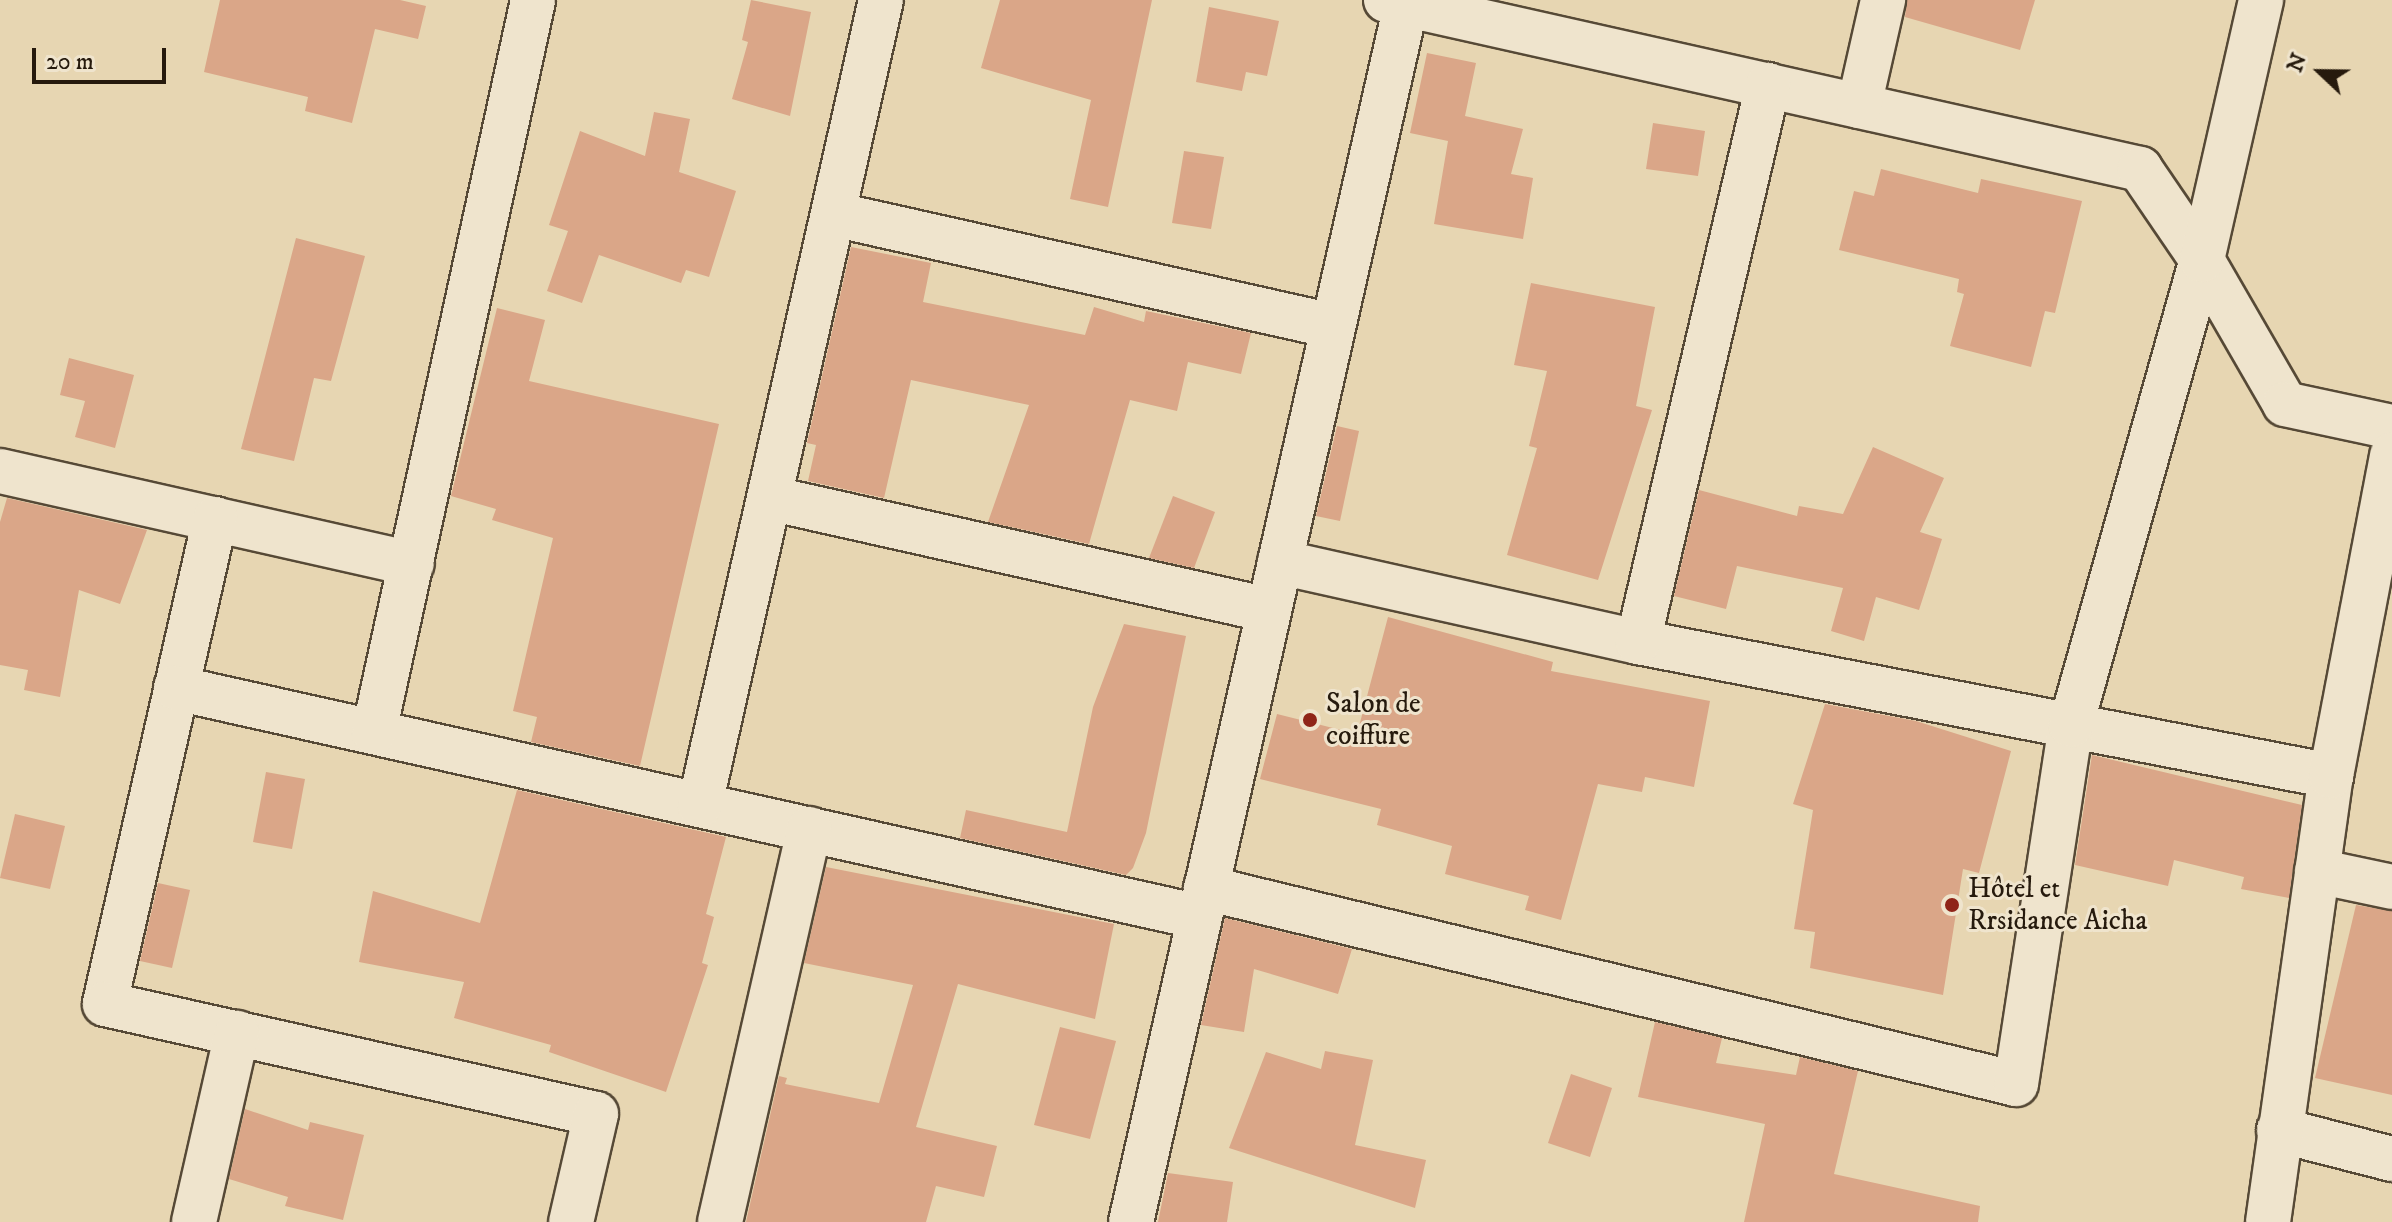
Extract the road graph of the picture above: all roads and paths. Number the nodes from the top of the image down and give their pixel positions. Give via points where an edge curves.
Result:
1 (533, 0) edge
2 (881, 0) edge
3 (1883, 0) edge
4 (2261, 0) edge
5 (1400, 1) edge
6 (1768, 85) junction
7 (1859, 106) junction
8 (833, 214) junction
9 (2202, 260) junction
10 (1333, 326) junction
11 (2392, 427) edge
12 (2392, 455) edge
13 (0, 471) edge
14 (769, 498) junction
15 (215, 519) junction
16 (1280, 562) junction
17 (412, 564) junction
18 (1269, 610) junction
19 (1638, 642) junction
20 (176, 688) junction
21 (2071, 725) junction
22 (374, 732) junction
23 (2331, 776) junction
24 (700, 805) junction
25 (809, 829) junction
26 (2317, 871) junction
27 (2392, 887) edge
28 (1203, 902) junction
29 (237, 1033) junction
30 (2279, 1130) junction
31 (2392, 1159) edge
32 (194, 1222) edge
33 (571, 1222) edge
34 (720, 1222) edge
35 (1131, 1222) edge
36 (2268, 1222) edge

1 - 17 street
2 - 8 street
3 - 7 street
4 - 9 street
5 - 6 street
5 - 10 street
6 - 7 street
6 - 19 street
7 - 9 street via 2140,169
8 - 10 street
8 - 14 street
9 - 11 street via 2285,404
9 - 21 street
10 - 16 street
12 - 23 street
13 - 15 street
14 - 18 street
14 - 24 street
15 - 17 street
15 - 20 street
16 - 18 street
16 - 19 street
17 - 22 street
18 - 28 street
19 - 21 street
20 - 22 street
20 - 29 street via 105,1004
21 - 23 street
21 - 28 street via 2016,1084
22 - 24 street
23 - 26 street
24 - 25 street
25 - 28 street
25 - 34 street
26 - 27 street
26 - 30 street
28 - 35 street
29 - 32 street
29 - 33 street via 596,1114
30 - 31 street
30 - 36 street

